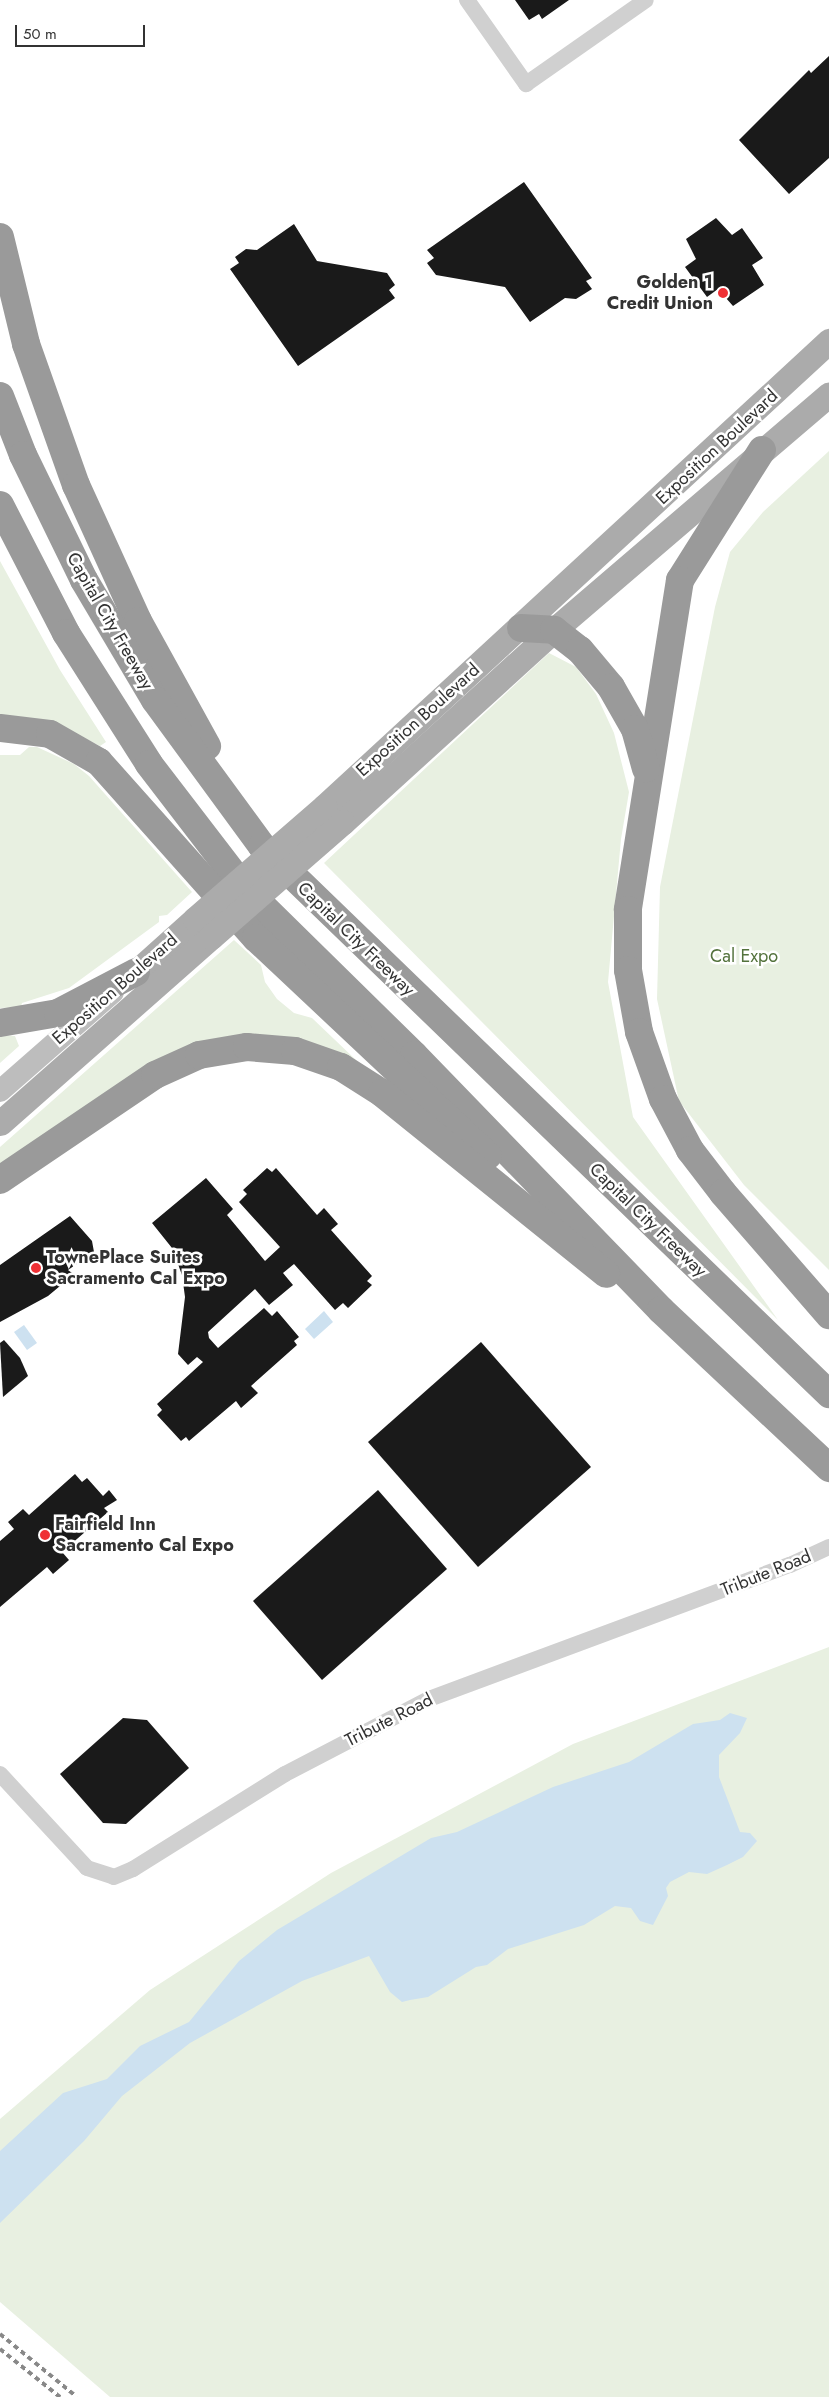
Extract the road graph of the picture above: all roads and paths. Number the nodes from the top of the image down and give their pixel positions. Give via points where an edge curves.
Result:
1 (467, 0) edge
2 (646, 0) edge
3 (0, 237) edge
4 (829, 341) edge
5 (829, 394) edge
6 (0, 396) edge
7 (762, 450) junction
8 (0, 505) edge
9 (521, 628) junction
10 (554, 630) junction
11 (0, 728) edge
12 (648, 775) junction
13 (262, 846) junction
14 (136, 972) junction
15 (0, 1024) edge
16 (0, 1091) edge
17 (0, 1123) edge
18 (0, 1180) edge
19 (661, 1310) junction
20 (829, 1315) edge
21 (713, 1360) junction
22 (829, 1394) edge
23 (829, 1468) edge
24 (829, 1547) edge
25 (0, 1774) edge

1 - 2 street via 526,84
3 - 13 highway via 26,344 76,485 138,622
4 - 9 main road, Exposition Boulevard
5 - 7 main road, Exposition Boulevard
6 - 13 highway, Capital City Freeway via 22,454 84,580 155,700
7 - 10 main road, Exposition Boulevard
7 - 12 highway via 680,580
8 - 19 highway via 66,633 149,764 244,888 414,1054
9 - 10 highway
9 - 14 main road, Exposition Boulevard, bridge
10 - 12 highway via 580,650 611,686 635,729
10 - 17 main road, Exposition Boulevard, bridge via 343,822
11 - 19 highway via 50,734 99,762 205,884 294,976 537,1202
12 - 20 highway via 626,940 639,1032 663,1099 690,1150 728,1200
13 - 22 highway, Capital City Freeway
14 - 15 highway via 58,1013
14 - 16 main road, Exposition Boulevard
18 - 21 highway via 155,1075 199,1055 247,1047 296,1051 341,1067 382,1093
19 - 21 highway
21 - 23 highway
24 - 25 street, Tribute Road via 790,1566 429,1699 285,1774 133,1869 114,1877 87,1868

